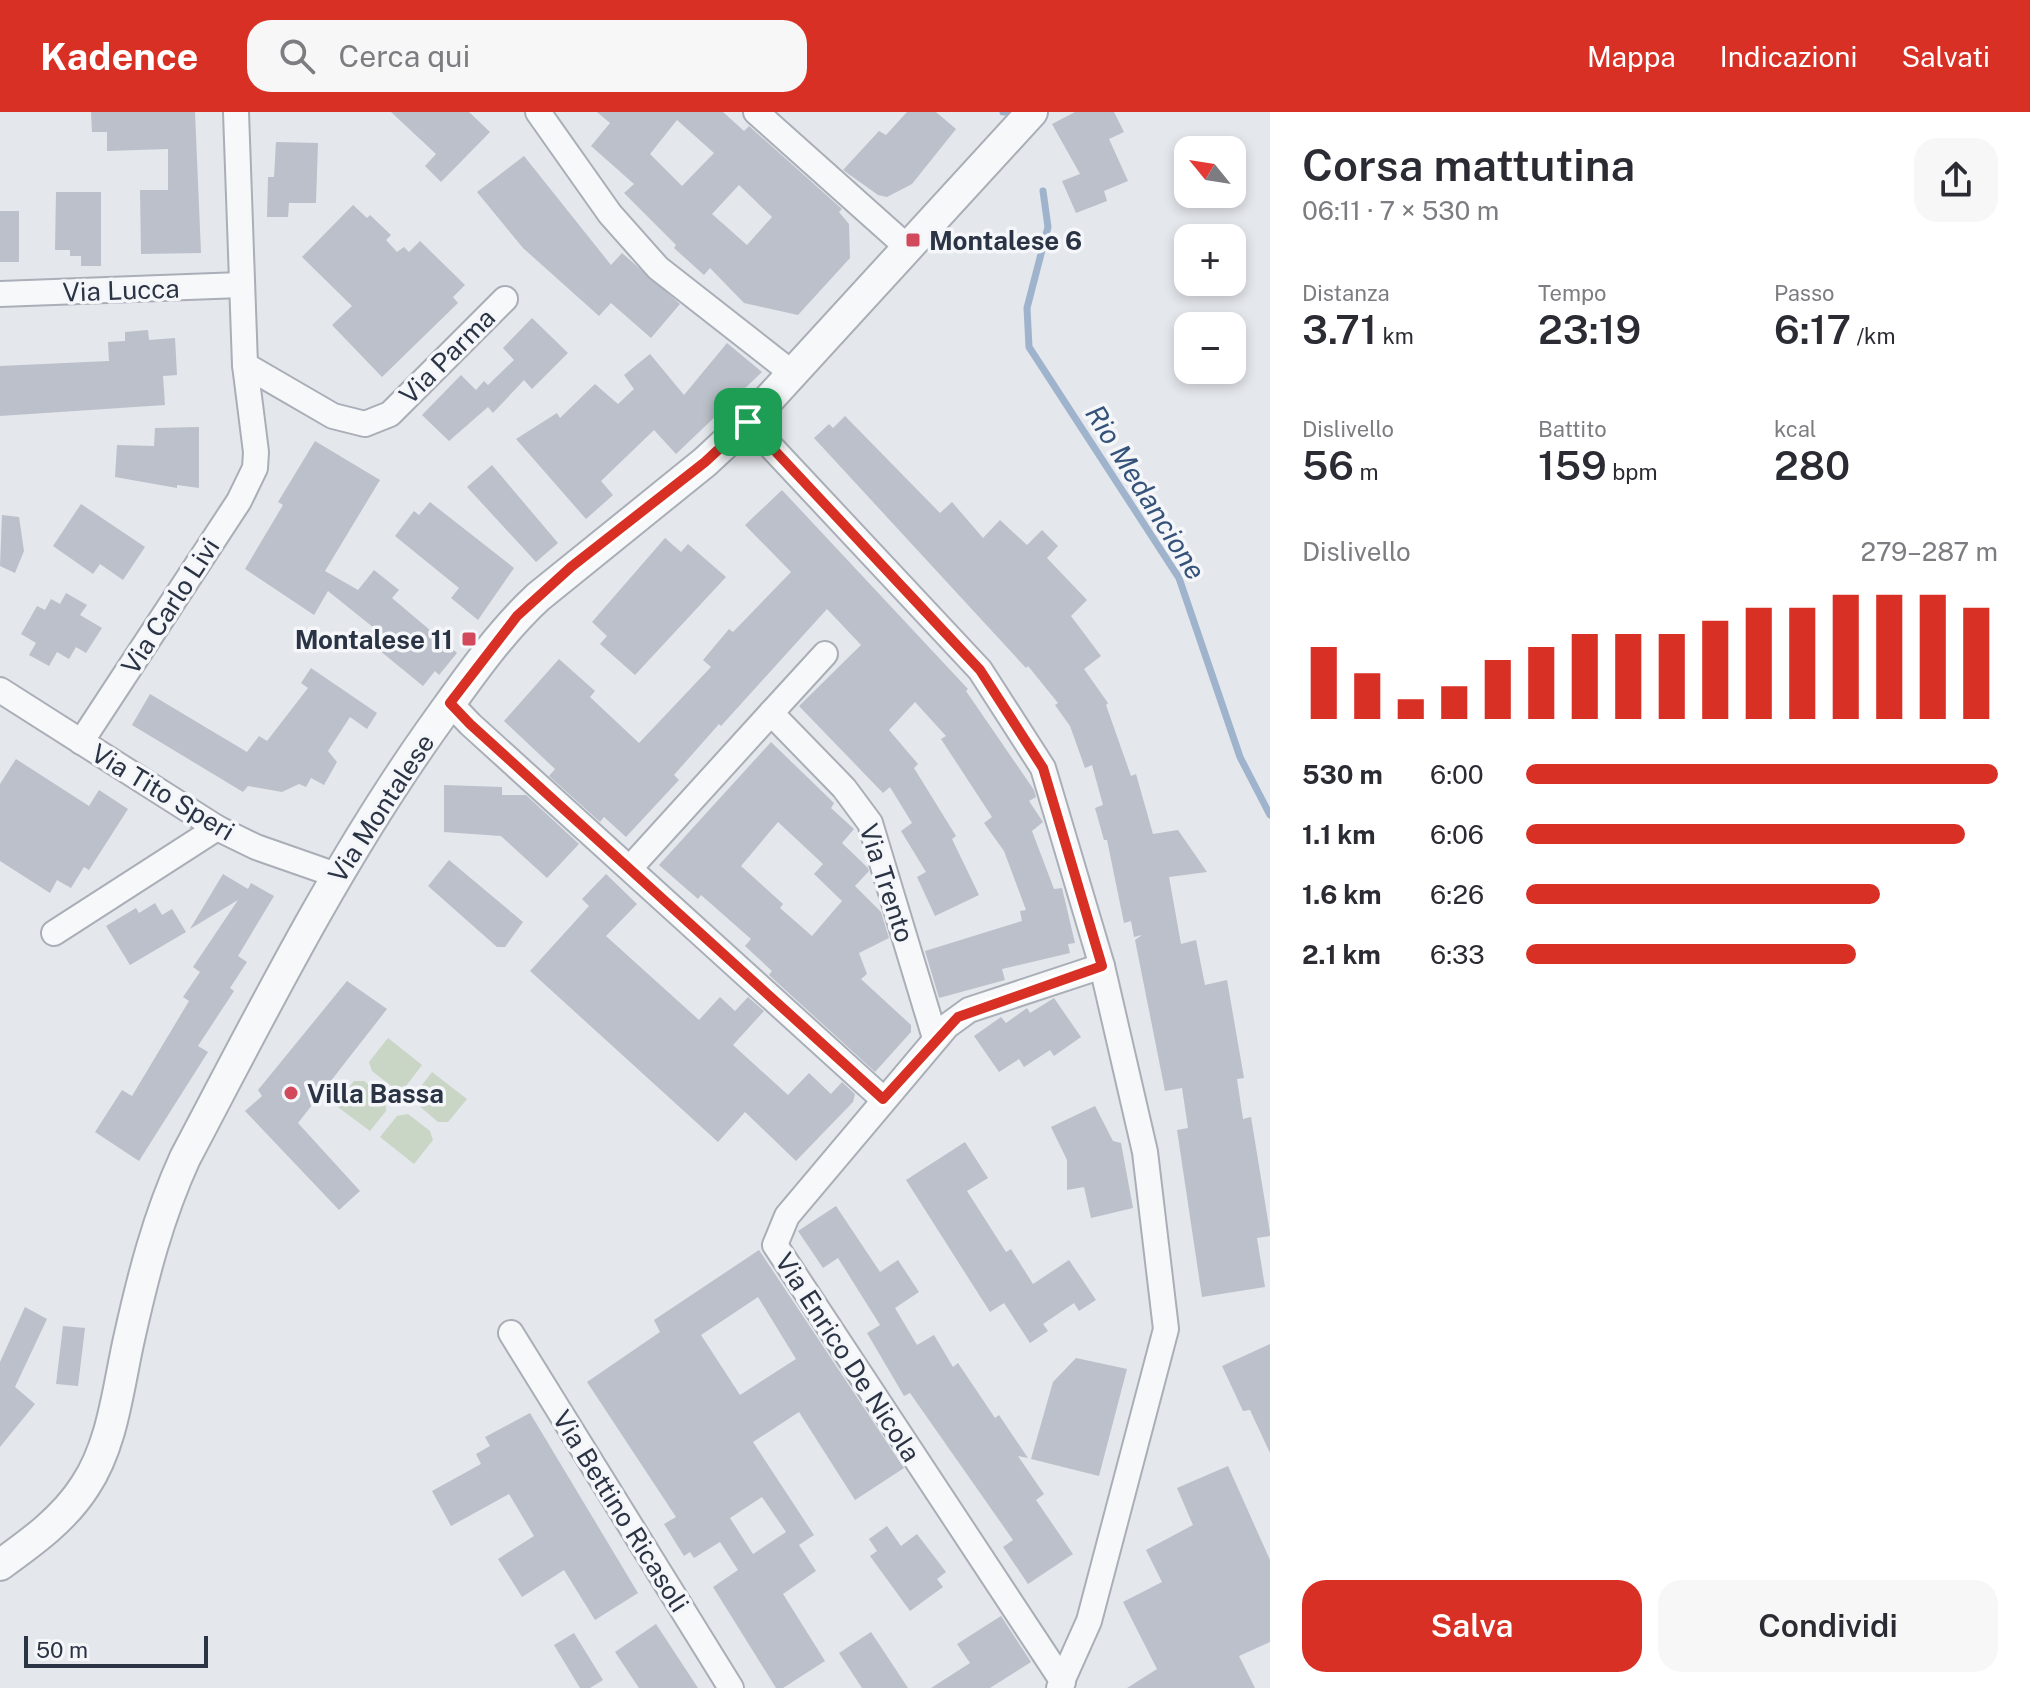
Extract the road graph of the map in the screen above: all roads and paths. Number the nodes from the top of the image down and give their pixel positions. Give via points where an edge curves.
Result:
1 (236, 112) edge
2 (538, 112) edge
3 (756, 112) edge
4 (1032, 112) edge
5 (906, 246) junction
6 (241, 285) junction
7 (0, 294) edge
8 (505, 299) dead end
9 (245, 365) junction
10 (792, 373) junction
11 (748, 422) junction
12 (825, 654) dead end
13 (0, 690) edge
14 (450, 703) junction
15 (771, 713) junction
16 (81, 742) junction
17 (217, 828) junction
18 (630, 868) junction
19 (336, 875) junction
20 (54, 933) dead end
21 (1102, 966) junction
22 (935, 1038) junction
23 (883, 1099) junction
24 (511, 1333) dead end
25 (0, 1565) edge
26 (1061, 1685) edge
27 (731, 1688) edge

1 - 6 street
2 - 10 street via 610,214 658,268
3 - 5 street
4 - 5 street, Via Montalese
5 - 10 street, Via Montalese
6 - 7 street, Via Lucca
6 - 9 street
8 - 9 street, Via Parma via 390,414 365,424 349,423
9 - 16 street, Via Carlo Livi via 255,468 239,501
10 - 11 street, Via Montalese
11 - 14 street, Via Montalese via 517,616
11 - 21 street via 980,670 1043,768
12 - 15 street
13 - 16 street, Via Tito Speri
14 - 18 street
14 - 19 street, Via Montalese
15 - 18 street
15 - 22 street, Via Trento via 844,788 870,823
16 - 17 street, Via Tito Speri
17 - 19 street, Via Tito Speri
17 - 20 street
18 - 23 street
19 - 25 street, Via Montalese via 164,1205 146,1260 105,1446 86,1485 62,1516
21 - 22 street, Via Enrico De Nicola via 969,1010
21 - 26 street via 1145,1152 1166,1329 1089,1621
22 - 23 street, Via Enrico De Nicola
23 - 26 street, Via Enrico De Nicola via 787,1216 775,1245
24 - 27 street, Via Bettino Ricasoli

